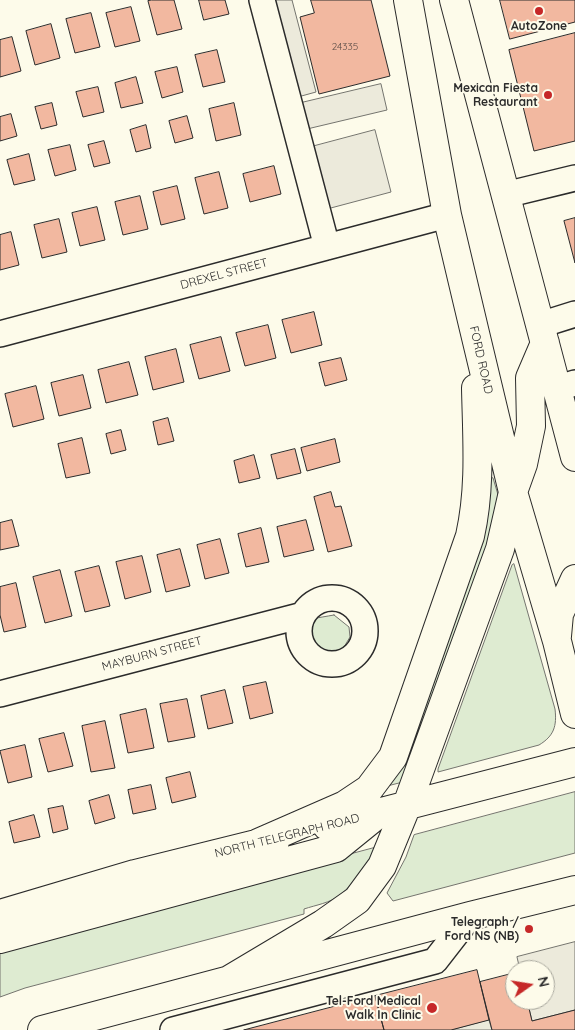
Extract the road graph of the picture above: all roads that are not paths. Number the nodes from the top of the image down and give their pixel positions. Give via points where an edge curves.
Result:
1 (262, 0) edge
2 (408, 0) edge
3 (454, 0) edge
4 (575, 178) edge
5 (506, 195) junction
6 (448, 215) junction
7 (327, 247) junction
8 (575, 314) edge
9 (474, 329) junction
10 (0, 334) edge
11 (543, 334) junction
12 (566, 386) edge
13 (575, 457) edge
14 (513, 492) junction
15 (575, 579) edge
16 (303, 615) dead end
17 (557, 641) junction
18 (0, 694) edge
19 (575, 714) edge
20 (575, 762) edge
21 (407, 805) junction
22 (380, 812) junction
23 (258, 843) junction
24 (575, 890) edge
25 (0, 914) edge
26 (470, 916) junction
27 (0, 939) edge
28 (229, 980) junction
29 (59, 1028) edge
30 (173, 1030) edge

1 - 7 street
2 - 6 main road, FORD ROAD
3 - 5 main road
4 - 5 street
5 - 11 main road
6 - 7 street, DREXEL STREET
6 - 9 main road, FORD ROAD
7 - 10 street, DREXEL STREET
8 - 11 street
9 - 14 main road, FORD ROAD
9 - 23 main road via 478,473 475,513 470,536 393,756 369,788 345,805
11 - 12 main road
11 - 14 main road via 530,378 531,426
12 - 13 main road
14 - 17 main road, FORD ROAD
14 - 21 main road via 500,549
15 - 17 main road via 559,614
16 - 18 street, MAYBURN STREET
17 - 19 main road, FORD ROAD
20 - 21 main road, NORTH TELEGRAPH ROAD
21 - 22 main road, NORTH TELEGRAPH ROAD
21 - 28 main road via 382,866 357,900
22 - 23 main road, NORTH TELEGRAPH ROAD
22 - 27 main road via 336,848
23 - 25 main road, NORTH TELEGRAPH ROAD via 135,874
24 - 26 main road
26 - 28 main road
26 - 30 street via 435,961
28 - 29 main road

